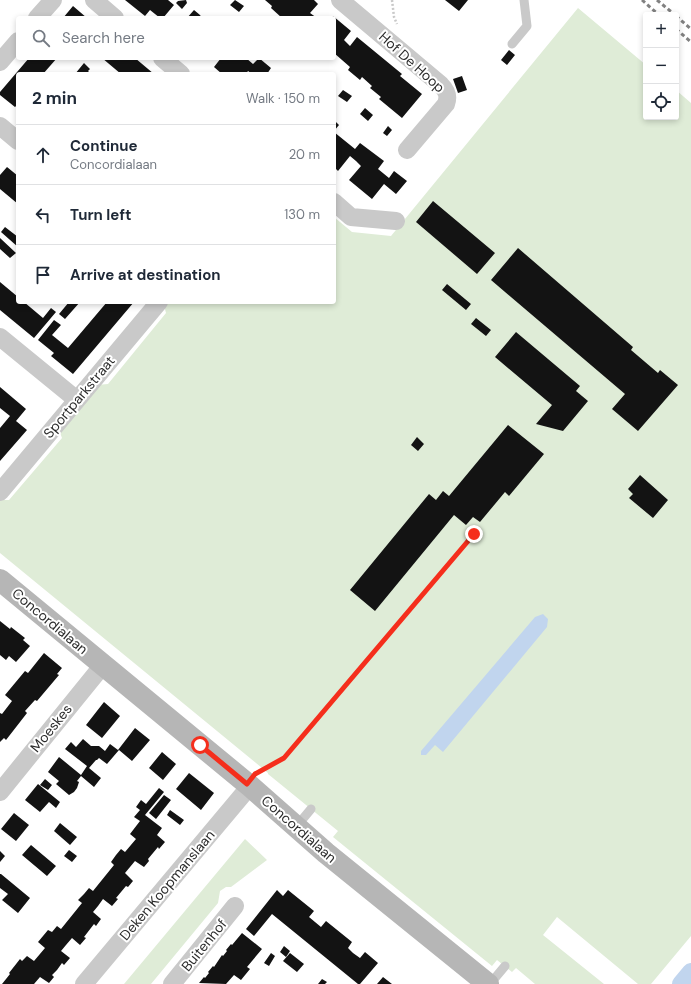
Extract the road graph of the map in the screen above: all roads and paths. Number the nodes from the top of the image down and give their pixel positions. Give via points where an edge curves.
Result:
1 (52, 0) edge
2 (94, 0) edge
3 (340, 0) edge
4 (524, 0) edge
5 (39, 16) edge
6 (113, 16) edge
7 (16, 43) edge
8 (512, 44) dead end
9 (164, 60) edge
10 (0, 62) edge
11 (179, 72) edge
12 (0, 126) edge
13 (16, 139) edge
14 (408, 150) dead end
15 (336, 204) edge
16 (396, 221) dead end
17 (157, 304) edge
18 (0, 337) edge
19 (77, 400) junction
20 (0, 492) edge
21 (474, 534) dead end
22 (0, 580) edge
23 (103, 665) junction
24 (248, 785) junction
25 (0, 792) edge
26 (311, 809) dead end
27 (296, 827) junction
28 (235, 906) dead end
29 (505, 966) dead end
30 (84, 984) edge
31 (172, 984) edge
32 (489, 984) edge

1 - 5 street
2 - 6 street
3 - 14 street, Hof De Hoop via 441,85 447,94 446,104
4 - 8 lane via 527,26
7 - 10 street
9 - 11 street
12 - 13 street
15 - 16 street via 351,217
17 - 19 street, Sportparkstraat
18 - 19 street
19 - 20 street, Sportparkstraat
21 - 24 path via 284,758 255,774
22 - 23 street, Concordialaan
23 - 24 street, Concordialaan
23 - 25 street, Moeskes
24 - 27 street, Concordialaan
24 - 30 street, Deken Koopmanslaan
26 - 27 lane
27 - 32 street, Concordialaan
28 - 31 street, Buitenhof
29 - 32 lane

